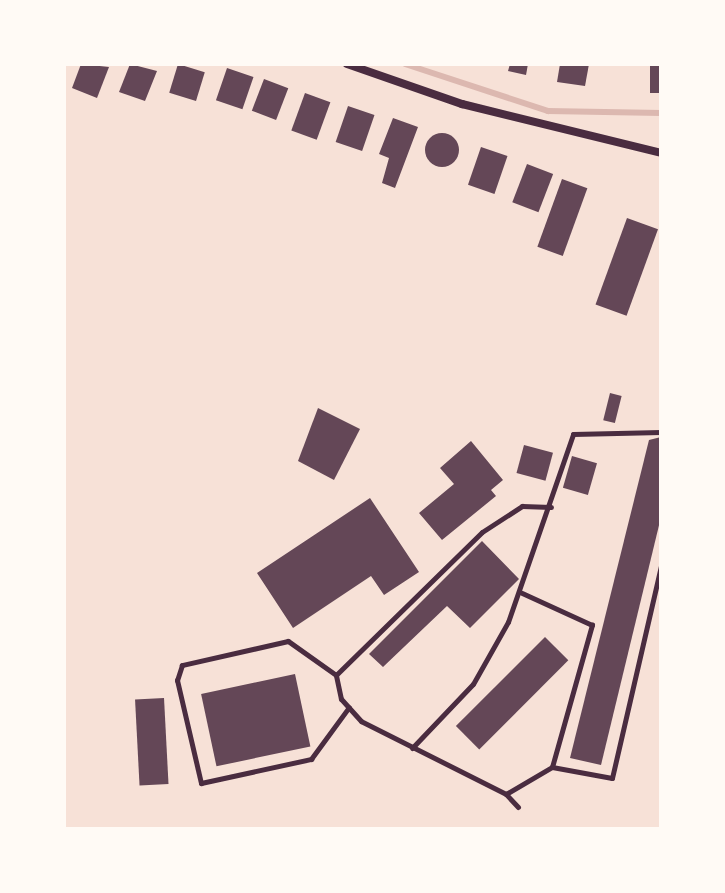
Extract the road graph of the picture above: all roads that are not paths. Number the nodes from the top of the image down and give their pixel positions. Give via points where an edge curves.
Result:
1 (347, 64) edge
2 (661, 153) edge
3 (661, 432) edge
4 (551, 507) junction
5 (661, 565) edge
6 (522, 593) junction
7 (336, 675) junction
8 (349, 707) junction
9 (412, 748) junction
10 (552, 767) junction
11 (506, 794) junction
12 (518, 807) dead end

1 - 2 street via 462,104
3 - 4 lane via 573,434
4 - 6 lane
4 - 7 lane via 522,506 482,532
5 - 10 lane via 612,778
6 - 9 lane via 473,684
6 - 10 lane via 592,625
7 - 8 lane
7 - 8 lane via 288,641 182,665 177,680 201,783 311,759
8 - 9 lane
9 - 11 lane
10 - 11 lane
11 - 12 lane

